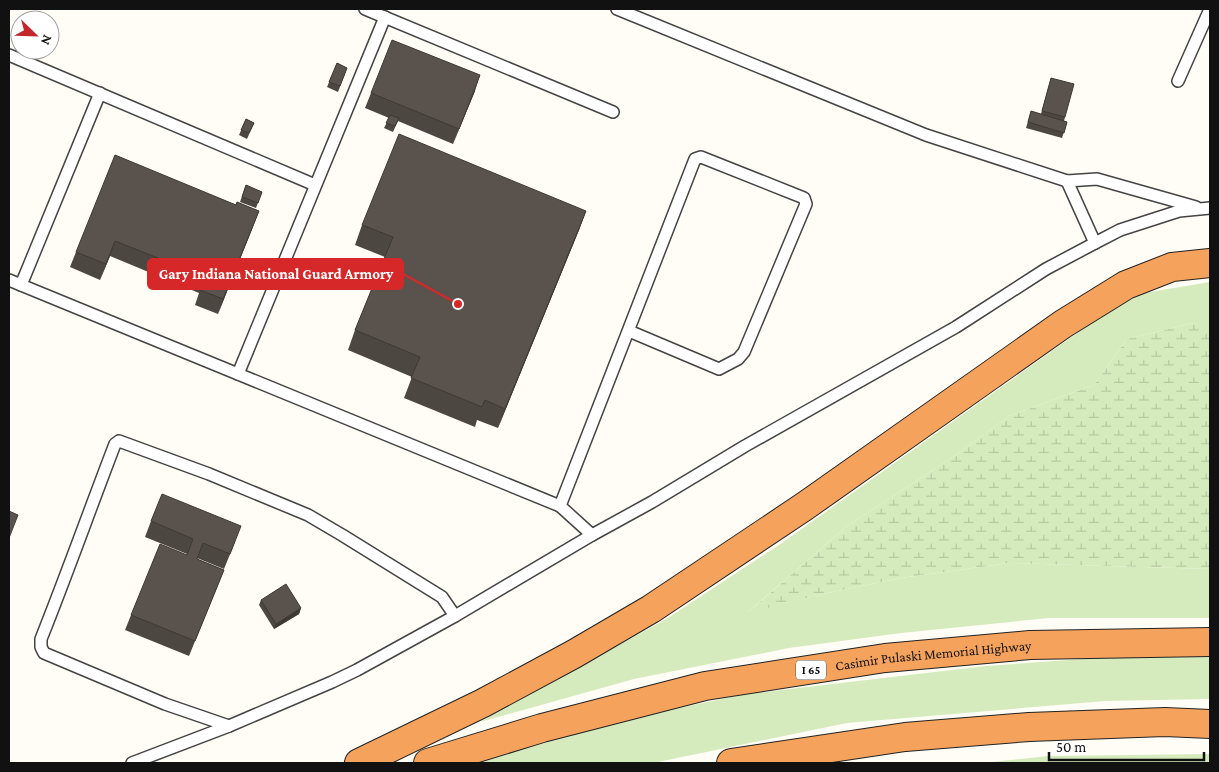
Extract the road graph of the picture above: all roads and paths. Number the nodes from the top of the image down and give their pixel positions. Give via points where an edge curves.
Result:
1 (365, 9) edge
2 (617, 9) edge
3 (1210, 9) edge
4 (385, 17) junction
5 (9, 56) edge
6 (1178, 81) dead end
7 (100, 93) junction
8 (613, 112) dead end
9 (1067, 181) junction
10 (315, 186) junction
11 (1207, 208) edge
12 (1095, 243) junction
13 (1210, 263) edge
14 (9, 280) edge
15 (21, 285) junction
16 (629, 331) junction
17 (238, 374) junction
18 (560, 506) junction
19 (592, 535) junction
20 (455, 616) junction
21 (1207, 642) edge
22 (1210, 724) edge
23 (229, 726) junction
24 (905, 737) junction
25 (132, 763) edge
26 (359, 763) edge
27 (428, 763) edge
28 (731, 763) edge
29 (815, 763) edge

1 - 4 lane
2 - 9 lane via 926,135
3 - 6 lane
4 - 8 lane
4 - 10 lane
5 - 7 lane
7 - 10 lane
7 - 15 lane
9 - 11 lane via 1097,179
9 - 12 lane
10 - 17 lane
11 - 12 lane via 1179,211 1120,230
12 - 19 lane via 1046,268 956,327
13 - 26 highway via 1172,267 1126,285 1062,324 805,506 651,609 483,703
14 - 15 lane
15 - 17 lane
16 - 16 lane via 695,159 701,157 804,198 806,204 744,352 738,359 719,369
16 - 18 lane
17 - 18 lane
18 - 19 lane
19 - 20 lane
20 - 23 lane via 332,682
20 - 23 lane via 442,597 308,515 119,441 115,444 41,638 41,647 44,653 165,704
21 - 27 highway, Casimir Pulaski Memorial Highway / I 65 via 1030,645 857,662 705,686 542,728
22 - 24 highway via 1165,722 1029,727
23 - 25 lane
24 - 28 highway
24 - 29 highway

